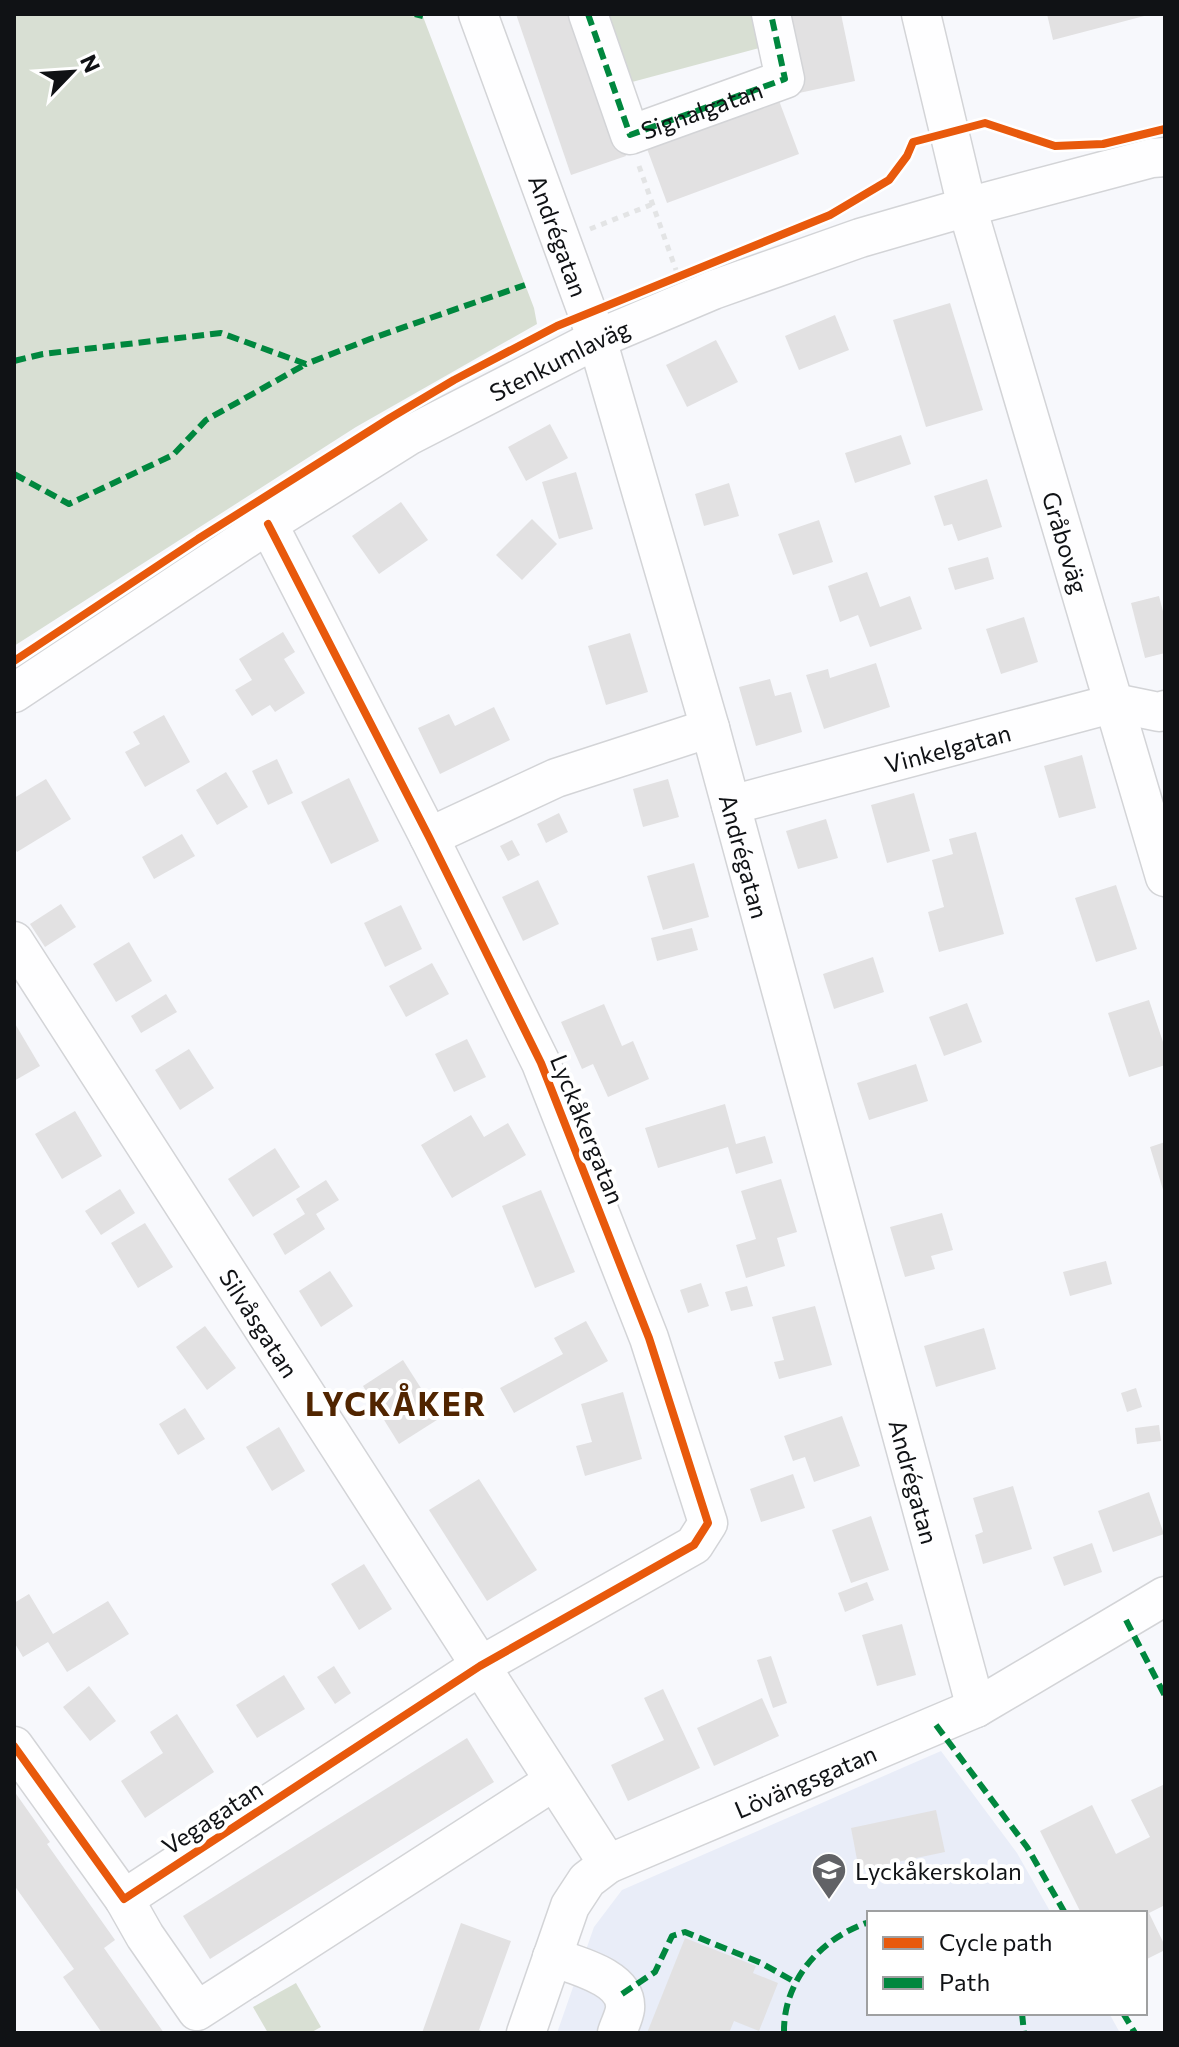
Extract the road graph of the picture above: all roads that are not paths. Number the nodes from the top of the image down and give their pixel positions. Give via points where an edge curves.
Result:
1 (478, 14) edge
2 (588, 14) edge
3 (771, 14) edge
4 (921, 14) edge
5 (1165, 157) edge
6 (967, 207) junction
7 (597, 339) junction
8 (268, 524) junction
9 (14, 693) edge
10 (1115, 703) junction
11 (1165, 710) edge
12 (710, 728) junction
13 (731, 805) junction
14 (429, 837) junction
15 (1165, 877) edge
16 (14, 941) edge
17 (1165, 1596) edge
18 (480, 1666) junction
19 (976, 1708) junction
20 (14, 1746) edge
21 (554, 1781) junction
22 (608, 1864) junction
23 (124, 1899) junction
24 (552, 1957) junction
25 (526, 2033) edge
26 (617, 2033) edge

1 - 7 street, Andrégatan
2 - 3 street, Signalgatan via 630,135 785,79
4 - 6 street
5 - 6 street, Stenkumlaväg
6 - 7 street, Stenkumlaväg via 860,238
6 - 10 street, Gråboväg
7 - 8 street, Stenkumlaväg via 410,435
7 - 12 street, Andrégatan
8 - 9 street, Stenkumlaväg
8 - 14 street, Lyckåkergatan
10 - 11 street, Vinkelgatan
10 - 13 street, Vinkelgatan
10 - 15 street, Gråboväg
12 - 13 street, Andrégatan
12 - 14 street via 556,778
13 - 19 street, Andrégatan
14 - 18 street, Lyckåkergatan via 541,1063 649,1338 708,1523 694,1545
16 - 18 street, Silvåsgatan
17 - 19 street, Lövängsgatan
18 - 21 street, Silvåsgatan
18 - 23 street, Vegagatan
19 - 22 street, Lövängsgatan
20 - 23 street
21 - 22 street, Silvåsgatan
21 - 23 street via 197,2011
22 - 24 street, Lövängsgatan via 587,1880 570,1906
24 - 25 street, Lövängsgatan
24 - 26 street via 595,1972 622,1994 626,2007

